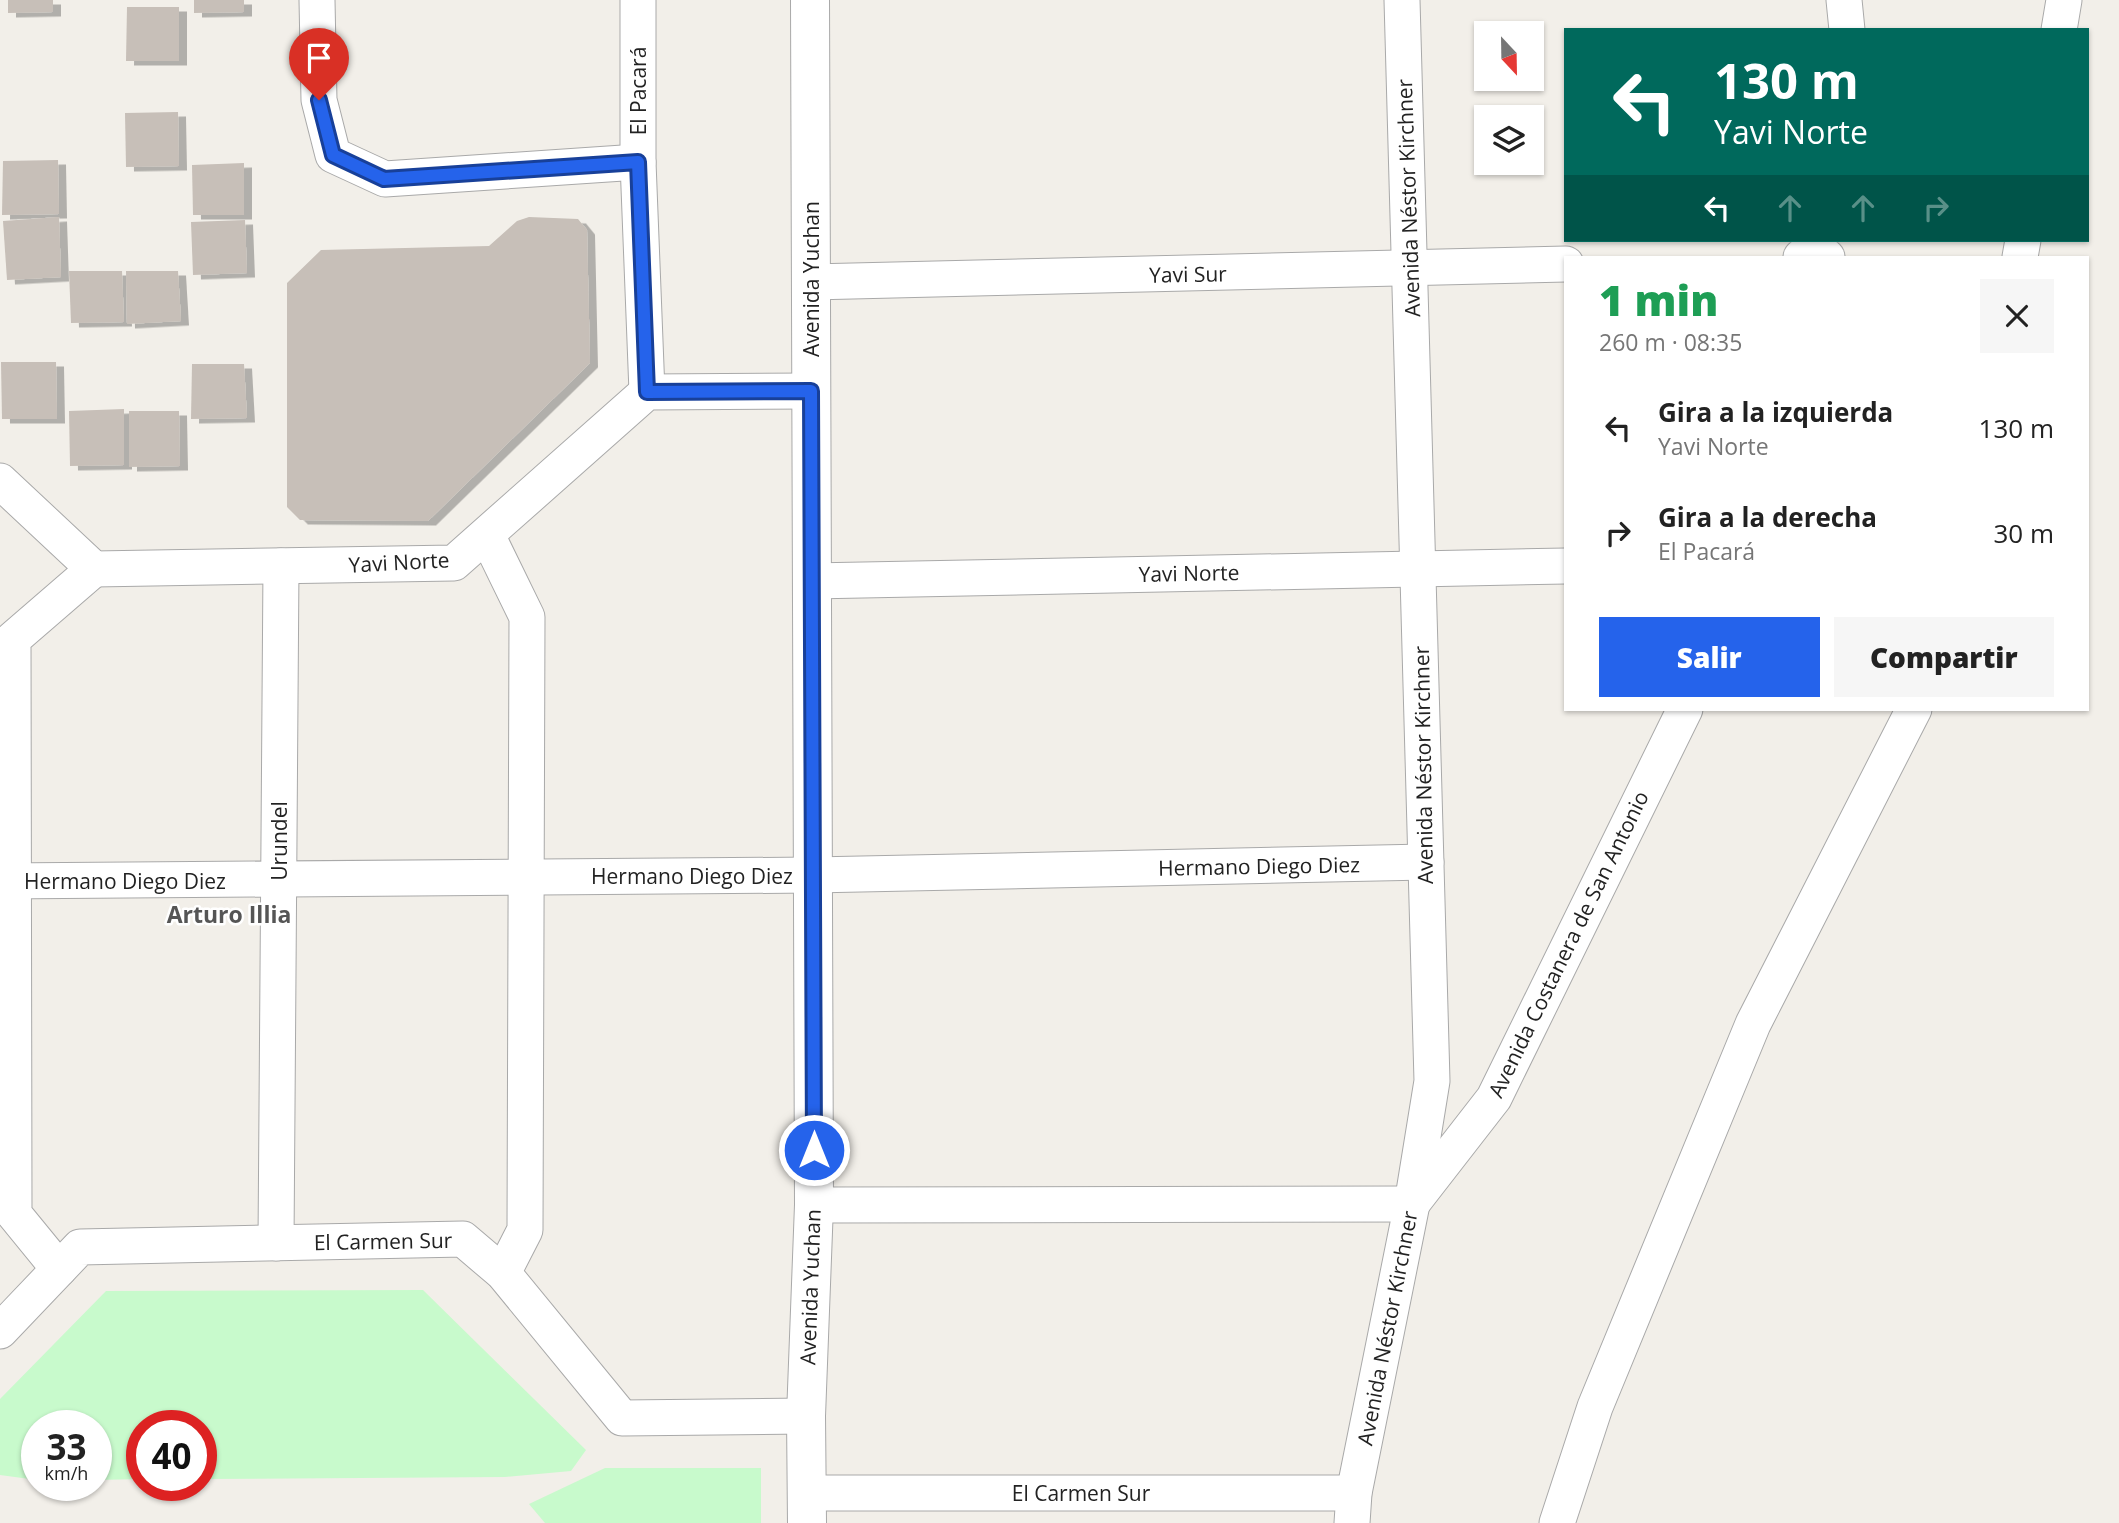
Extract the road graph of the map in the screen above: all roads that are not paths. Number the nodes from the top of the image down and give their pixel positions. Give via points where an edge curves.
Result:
1 (317, 0) edge
2 (638, 0) edge
3 (810, 0) edge
4 (1402, 0) edge
5 (1844, 0) edge
6 (2064, 0) edge
7 (1847, 28) edge
8 (2059, 28) edge
9 (638, 162) junction
10 (1564, 264) edge
11 (1409, 269) junction
12 (811, 282) junction
13 (811, 391) junction
14 (647, 392) junction
15 (0, 481) edge
16 (487, 535) junction
17 (281, 566) junction
18 (1564, 566) edge
19 (1418, 568) junction
20 (93, 569) junction
21 (811, 581) junction
22 (1684, 711) edge
23 (1913, 711) edge
24 (1426, 862) junction
25 (813, 875) junction
26 (526, 877) junction
27 (279, 879) junction
28 (6, 881) edge
29 (1412, 1204) junction
30 (814, 1205) junction
31 (276, 1243) junction
32 (59, 1269) junction
33 (503, 1273) junction
34 (0, 1331) edge
35 (806, 1416) junction
36 (807, 1508) edge
37 (1353, 1508) edge
38 (1557, 1523) edge

1 - 9 street via 319,100 333,155 384,179
2 - 9 street, El Pacará
3 - 12 street, Avenida Yuchan
4 - 11 street, Avenida Néstor Kirchner
5 - 7 street
6 - 8 street
9 - 14 street, El Pacará
10 - 11 street, Yavi Sur
11 - 12 street, Yavi Sur
11 - 19 street, Avenida Néstor Kirchner
12 - 13 street, Avenida Yuchan
13 - 14 street
13 - 21 street, Avenida Yuchan
14 - 16 street, Yavi Norte
15 - 20 street
16 - 17 street, Yavi Norte via 454,564
16 - 26 street via 527,617
17 - 20 street, Yavi Norte
17 - 27 street, Urundel
18 - 19 street, Yavi Norte
19 - 21 street, Yavi Norte
19 - 24 street, Avenida Néstor Kirchner
20 - 28 street via 13,639
21 - 25 street, Avenida Yuchan
22 - 29 street, Avenida Costanera de San Antonio via 1494,1098
23 - 38 street via 1753,1024 1595,1407
24 - 25 street, Hermano Diego Diez
24 - 29 street, Avenida Néstor Kirchner via 1432,1081
25 - 26 street, Hermano Diego Diez
25 - 30 street, Avenida Yuchan
26 - 27 street, Hermano Diego Diez
26 - 33 street via 525,1230
27 - 28 street, Hermano Diego Diez
27 - 31 street, Urundel
28 - 32 street via 14,1214
29 - 30 street
29 - 37 street, Avenida Néstor Kirchner
30 - 35 street, Avenida Yuchan
31 - 32 street, El Carmen Sur via 80,1247
31 - 33 street, El Carmen Sur via 463,1239
32 - 34 street, El Carmen Sur
33 - 35 street, El Carmen Sur via 622,1418
35 - 36 street, Avenida Yuchan
36 - 37 street, El Carmen Sur

